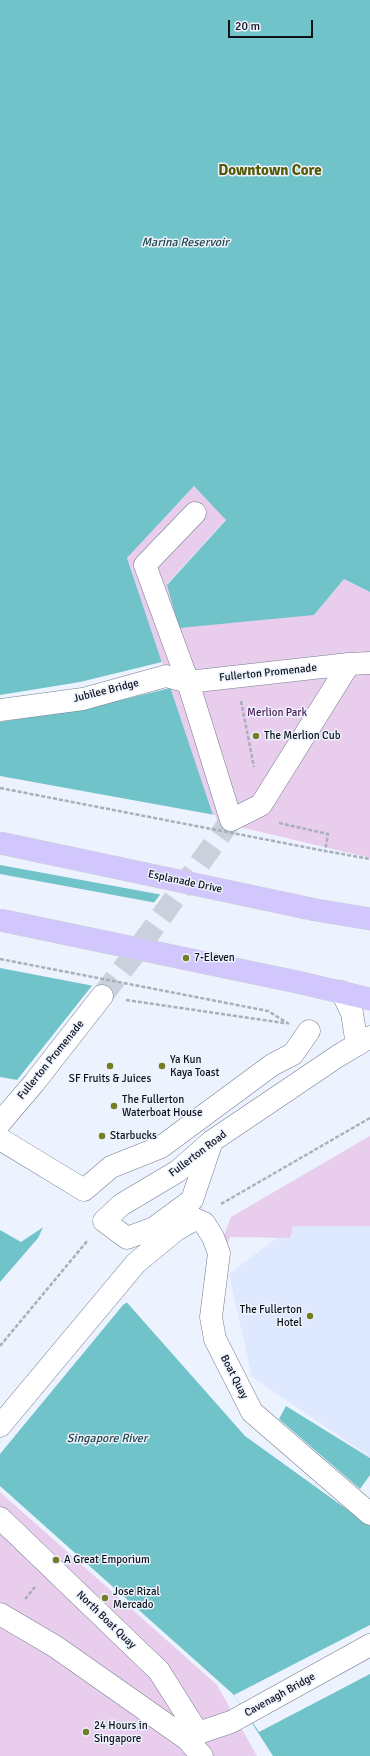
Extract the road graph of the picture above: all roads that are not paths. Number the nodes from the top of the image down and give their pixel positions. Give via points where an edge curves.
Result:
1 (194, 513) dead end
2 (360, 664) edge
3 (188, 682) junction
4 (0, 710) edge
5 (0, 843) edge
6 (370, 919) edge
7 (0, 920) edge
8 (342, 992) junction
9 (102, 996) tunnel mouth
10 (370, 999) edge
11 (299, 1028) road end
12 (363, 1041) edge
13 (0, 1124) edge
14 (0, 1139) edge
15 (212, 1141) junction
16 (0, 1426) edge
17 (370, 1514) edge
18 (0, 1518) edge
19 (0, 1614) edge
20 (370, 1646) edge
21 (187, 1743) edge
22 (202, 1756) edge

1 - 3 street via 145,565
2 - 3 street, Fullerton Promenade
2 - 3 street, Fullerton Promenade via 261,805 231,820
3 - 4 street, Jubilee Bridge via 166,676 83,699
5 - 6 highway, Esplanade Drive, bridge via 316,910
7 - 8 highway, bridge
8 - 10 highway
8 - 12 street, Fullerton Road
9 - 13 street, Fullerton Promenade
11 - 14 street via 293,1054 272,1065 161,1147 111,1167 84,1190
12 - 15 street, Fullerton Road
15 - 15 street, Fullerton Road via 178,1171 121,1205 104,1221 126,1238 154,1228 192,1200
16 - 17 street, Boat Quay via 136,1263 176,1230 195,1219 204,1223 219,1253 211,1317 215,1339 252,1412
18 - 21 street, North Boat Quay via 159,1671
19 - 21 street, North Boat Quay via 56,1647
20 - 21 street, Cavenagh Bridge via 231,1722
21 - 22 street, North Boat Quay

